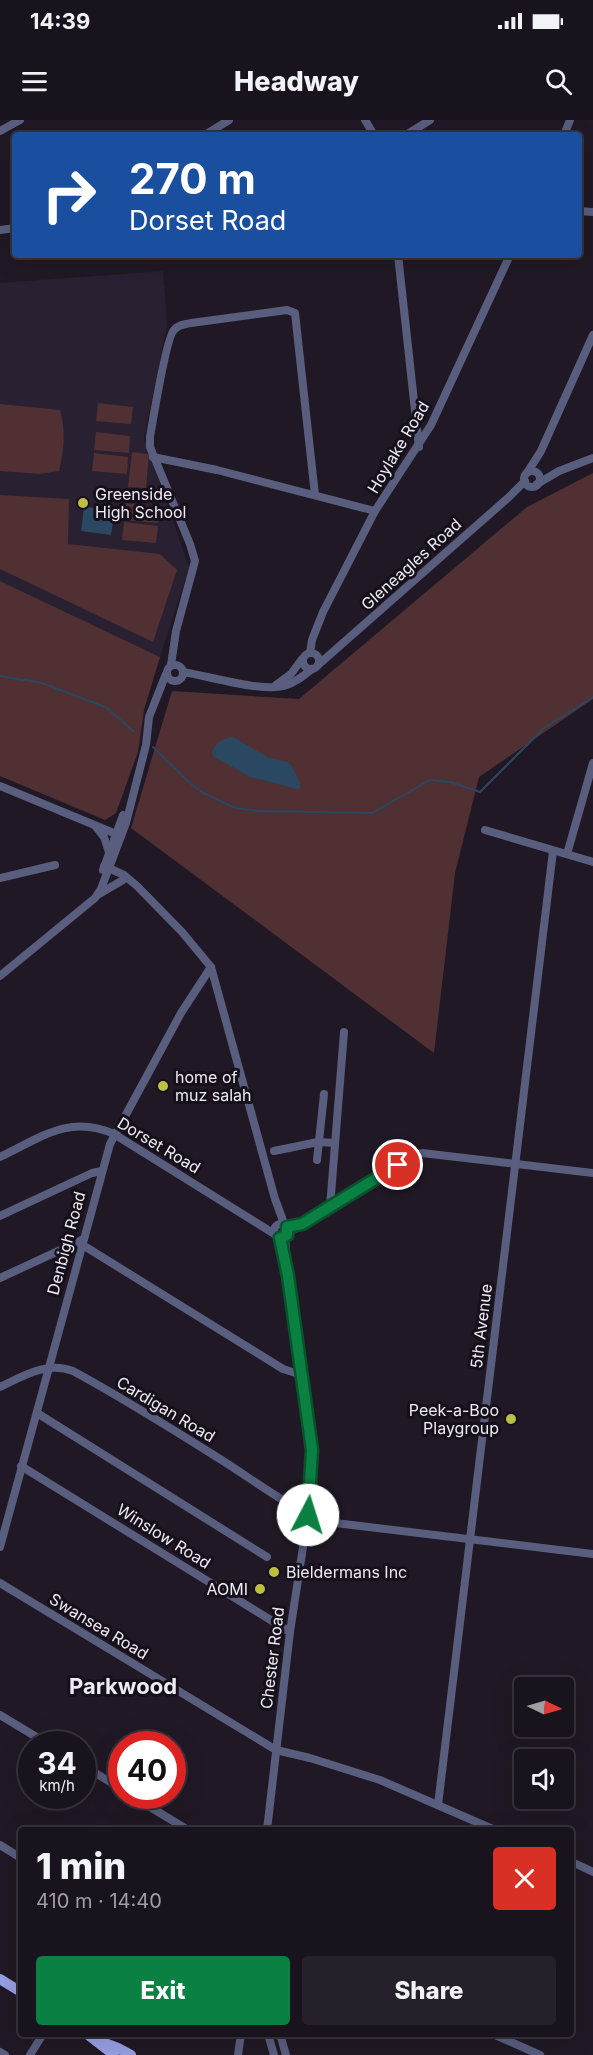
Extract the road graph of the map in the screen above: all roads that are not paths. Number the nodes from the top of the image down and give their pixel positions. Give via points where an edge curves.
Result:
1 (20, 120) edge
2 (229, 120) edge
3 (430, 120) edge
4 (0, 131) edge
5 (211, 132) edge
6 (411, 132) edge
7 (398, 258) edge
8 (509, 258) edge
9 (593, 335) edge
10 (419, 447) junction
11 (153, 457) junction
12 (593, 458) edge
13 (532, 479) junction
14 (315, 495) junction
15 (375, 511) junction
16 (332, 652) junction
17 (309, 655) junction
18 (315, 667) junction
19 (169, 670) junction
20 (183, 672) junction
21 (176, 681) junction
22 (273, 686) junction
23 (160, 691) junction
24 (593, 763) edge
25 (0, 786) edge
26 (93, 824) junction
27 (485, 830) dead end
28 (118, 835) junction
29 (117, 847) junction
30 (553, 851) junction
31 (109, 853) junction
32 (567, 854) junction
33 (593, 862) edge
34 (55, 865) dead end
35 (106, 870) junction
36 (122, 877) junction
37 (0, 878) edge
38 (99, 894) junction
39 (91, 901) junction
40 (211, 967) junction
41 (0, 976) edge
42 (344, 1032) dead end
43 (324, 1094) dead end
44 (114, 1134) junction
45 (318, 1142) junction
46 (335, 1143) junction
47 (274, 1151) dead end
48 (0, 1157) edge
49 (317, 1160) dead end
50 (515, 1163) junction
51 (102, 1171) junction
52 (593, 1173) edge
53 (330, 1207) junction
54 (0, 1216) edge
55 (282, 1231) junction
56 (82, 1242) junction
57 (0, 1278) edge
58 (50, 1367) junction
59 (302, 1376) junction
60 (0, 1387) edge
61 (37, 1413) junction
62 (21, 1466) junction
63 (12, 1504) junction
64 (0, 1509) edge
65 (308, 1515) junction
66 (470, 1540) junction
67 (0, 1547) edge
68 (593, 1554) edge
69 (267, 1557) dead end
70 (0, 1583) edge
71 (290, 1632) junction
72 (0, 1715) edge
73 (26, 1731) edge
74 (276, 1750) junction
75 (438, 1805) junction
76 (153, 1809) edge
77 (183, 1827) edge
78 (267, 1827) edge
79 (488, 1827) edge
80 (0, 1845) edge
81 (18, 1856) edge
82 (574, 1863) edge
83 (593, 1872) edge
84 (0, 1979) edge
85 (18, 1990) edge
86 (41, 2037) edge
87 (92, 2037) edge
88 (241, 2037) edge
89 (269, 2037) edge
90 (281, 2037) edge
91 (500, 2037) edge
92 (97, 2040) junction
93 (0, 2052) edge
94 (4, 2055) edge
95 (30, 2055) edge
96 (114, 2055) edge
97 (131, 2055) edge
98 (238, 2055) edge
99 (274, 2055) edge
100 (286, 2055) edge
101 (540, 2055) edge

1 - 4 street
2 - 5 street
3 - 6 street
7 - 10 street
8 - 10 street, Hoylake Road
9 - 13 street
10 - 15 street, Hoylake Road
11 - 14 street
11 - 14 street via 150,437 173,330 191,323 287,310 294,312 297,320
11 - 19 street via 195,561
12 - 13 street, Gleneagles Road
13 - 16 street, Gleneagles Road
14 - 15 street
15 - 17 street, Hoylake Road via 323,612
16 - 17 street
16 - 18 street, Gleneagles Road
17 - 18 street via 319,660
17 - 18 street via 304,667
17 - 22 street via 286,679
18 - 22 street, Gleneagles Road via 288,685
19 - 20 street via 178,665
19 - 21 street via 168,679
19 - 23 street
20 - 21 street
20 - 22 street, Gleneagles Road
21 - 23 street
23 - 28 street via 149,717 146,745
24 - 32 street
25 - 26 street
26 - 28 street
26 - 31 street via 104,837
27 - 30 street
28 - 29 street
28 - 31 street
29 - 35 street
29 - 36 street
30 - 32 street
30 - 50 street, 5th Avenue
31 - 35 street
32 - 33 street
34 - 37 street
35 - 36 street, Chester Road
35 - 38 street
35 - 39 street
36 - 38 street
36 - 40 street, Chester Road via 134,883
38 - 39 street
39 - 41 street
40 - 44 street, Denbigh Road via 180,1013
40 - 55 street, Chester Road
42 - 46 street
43 - 45 street
44 - 48 street, Dorset Road via 93,1126 68,1126
44 - 51 street, Denbigh Road
44 - 55 street, Dorset Road via 261,1227
45 - 46 street
45 - 47 street
45 - 49 street
46 - 53 street
50 - 52 street
50 - 53 street, Dorset Road via 422,1153
50 - 66 street, 5th Avenue
51 - 54 street
51 - 56 street, Denbigh Road
53 - 55 street, Dorset Road
55 - 59 street, Chester Road
56 - 57 street
56 - 58 street, Denbigh Road
56 - 59 street via 283,1369
58 - 60 street
58 - 61 street, Denbigh Road
58 - 65 street, Cardigan Road via 68,1369 90,1380
59 - 65 street, Chester Road via 312,1450
61 - 62 street, Denbigh Road
61 - 69 street
62 - 63 street, Denbigh Road
62 - 71 street, Winslow Road
63 - 64 street
63 - 67 street, Denbigh Road
65 - 66 street, Cardigan Road via 327,1522
65 - 71 street, Chester Road
66 - 68 street, Cardigan Road
66 - 75 street, 5th Avenue
70 - 74 street, Swansea Road
71 - 74 street, Chester Road
72 - 73 street
74 - 75 street, Swansea Road via 380,1780
74 - 78 street, Chester Road
75 - 79 street, Swansea Road
76 - 77 street
80 - 81 street
82 - 83 street
84 - 85 main road
86 - 95 street
87 - 92 main road
88 - 98 street
89 - 99 street
90 - 100 street
91 - 101 street
92 - 96 main road
92 - 97 main road
93 - 94 street

